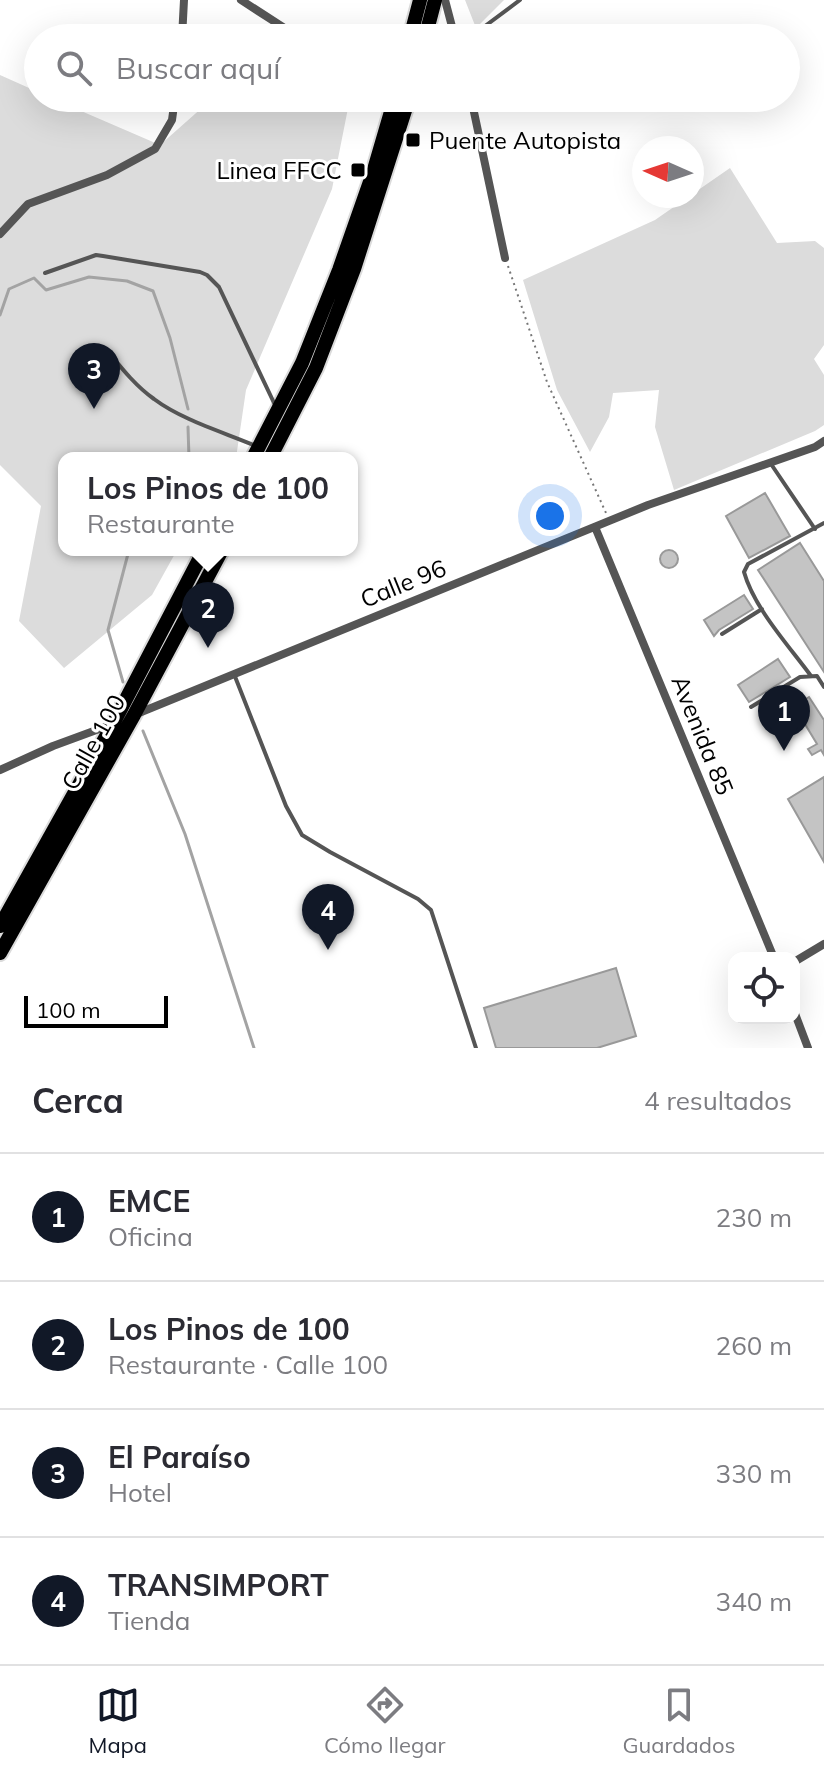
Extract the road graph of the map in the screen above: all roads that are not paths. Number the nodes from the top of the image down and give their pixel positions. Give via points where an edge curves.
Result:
1 (184, 0) edge
2 (241, 0) edge
3 (420, 0) edge
4 (435, 0) edge
5 (445, 0) edge
6 (520, 0) edge
7 (183, 24) edge
8 (278, 24) edge
9 (414, 24) edge
10 (429, 24) edge
11 (451, 24) edge
12 (488, 24) edge
13 (173, 112) edge
14 (398, 112) edge
15 (399, 112) edge
16 (474, 112) edge
17 (0, 234) edge
18 (505, 258) road end
19 (45, 273) dead end
20 (110, 354) dead end
21 (277, 411) junction
22 (824, 441) edge
23 (256, 452) edge
24 (261, 452) edge
25 (261, 452) edge
26 (770, 463) junction
27 (824, 523) edge
28 (595, 527) junction
29 (815, 529) junction
30 (201, 556) edge
31 (219, 556) edge
32 (762, 609) junction
33 (722, 634) dead end
34 (234, 674) junction
35 (811, 676) junction
36 (824, 687) edge
37 (770, 696) junction
38 (751, 707) dead end
39 (778, 708) dead end
40 (134, 715) junction
41 (113, 724) junction
42 (0, 770) edge
43 (0, 926) edge
44 (824, 944) edge
45 (772, 952) edge
46 (0, 953) edge
47 (800, 958) edge
48 (799, 1024) edge
49 (476, 1048) edge
50 (808, 1048) edge

1 - 7 street
2 - 8 street
3 - 9 highway
4 - 10 highway
5 - 11 street
6 - 12 lane
13 - 17 street via 155,149 107,175 28,204
14 - 21 highway via 302,363
15 - 24 highway via 354,269 316,368
16 - 18 street
19 - 21 lane via 96,255 207,275 219,287
20 - 23 lane via 157,402
21 - 25 highway
22 - 26 street, Calle 96
26 - 28 street, Calle 96
26 - 29 lane
27 - 29 lane
28 - 34 street, Calle 96
28 - 45 street, Avenida 85
29 - 32 lane via 748,564 744,572
30 - 41 highway, Calle 100
31 - 40 highway, Calle 100
32 - 33 lane
32 - 35 lane
34 - 40 street, Calle 96
34 - 49 lane via 302,835 431,910
35 - 36 lane
35 - 37 lane
37 - 38 lane
37 - 39 lane
40 - 41 street, Calle 96
40 - 46 highway, Calle 100
41 - 42 street, Calle 96
41 - 43 highway, Calle 100
44 - 47 street
48 - 50 street

